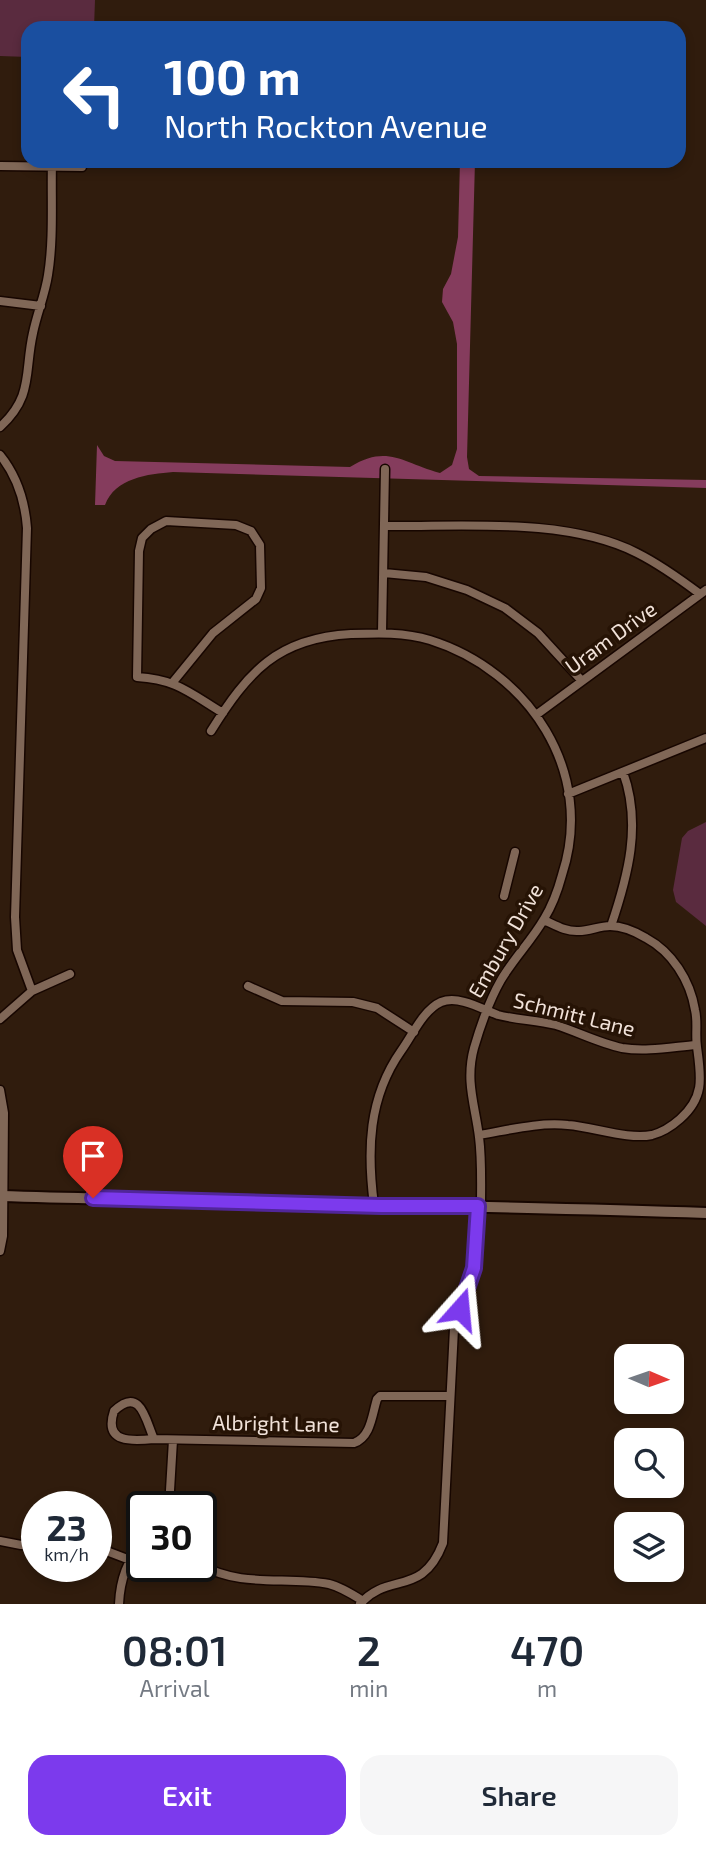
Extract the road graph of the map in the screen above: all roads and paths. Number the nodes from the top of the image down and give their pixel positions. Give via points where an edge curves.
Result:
1 (21, 165) edge
2 (0, 166) edge
3 (52, 168) edge
4 (0, 301) edge
5 (41, 306) junction
6 (0, 427) edge
7 (0, 455) edge
8 (385, 469) dead end
9 (384, 527) junction
10 (384, 573) junction
11 (703, 592) edge
12 (382, 632) junction
13 (582, 681) junction
14 (173, 682) junction
15 (223, 713) junction
16 (536, 715) junction
17 (211, 731) dead end
18 (706, 738) edge
19 (623, 772) junction
20 (568, 794) junction
21 (515, 852) dead end
22 (504, 896) dead end
23 (544, 920) junction
24 (611, 926) junction
25 (70, 974) dead end
26 (248, 986) dead end
27 (32, 991) junction
28 (486, 1009) junction
29 (0, 1019) edge
30 (414, 1032) junction
31 (696, 1045) junction
32 (0, 1090) edge
33 (479, 1135) junction
34 (1, 1196) edge
35 (374, 1205) junction
36 (480, 1206) junction
37 (706, 1213) edge
38 (0, 1251) edge
39 (450, 1396) junction
40 (154, 1439) junction
41 (173, 1440) junction
42 (170, 1491) edge
43 (0, 1541) edge
44 (21, 1545) edge
45 (126, 1568) edge
46 (217, 1573) edge
47 (361, 1602) edge
48 (119, 1604) edge

1 - 2 street
3 - 5 street via 50,262
4 - 5 street
5 - 6 street via 26,387 18,406
7 - 27 street via 22,497 27,528 15,917 18,950
8 - 9 street
9 - 10 street
9 - 11 street via 577,532 638,553
10 - 12 street
10 - 13 street via 426,577 505,608 538,633
11 - 13 street, Uram Drive
12 - 15 street, Embury Drive via 320,637 292,646 250,676
12 - 16 street, Embury Drive via 428,639 462,654 504,680
13 - 16 street, Uram Drive
14 - 14 street via 137,677 142,538 166,522 236,525 251,531 260,545 261,587 256,599 213,632
14 - 15 street
15 - 17 street, Embury Drive
16 - 20 street, Embury Drive via 558,754
18 - 19 street
19 - 20 street
19 - 24 street via 633,830 630,864
20 - 23 street, Embury Drive via 568,852
21 - 22 street
23 - 24 street via 579,931
23 - 28 street, Embury Drive via 502,978
24 - 31 street via 648,939 674,960 695,1009
25 - 27 street
26 - 30 street via 282,1001 353,1002 377,1008
27 - 29 street
28 - 30 street, Schmitt Lane via 442,1002
28 - 31 street, Schmitt Lane via 625,1048
28 - 33 street, Embury Drive via 473,1051 470,1084
30 - 35 street via 388,1070 375,1104 369,1169
31 - 33 street via 701,1076 694,1106 665,1131 638,1137 569,1125 538,1125
32 - 34 street via 4,1113
33 - 36 street, Embury Drive
34 - 35 street
34 - 38 street
35 - 36 street
36 - 37 street
36 - 39 street, Embury Drive via 474,1268 454,1329
39 - 41 street, Albright Lane via 380,1396 367,1433 354,1443
39 - 47 street, Embury Drive via 445,1531 439,1554 425,1573
40 - 40 street, Albright Lane via 120,1437 111,1426 114,1411 138,1405
40 - 41 street, Albright Lane
41 - 42 street
43 - 44 street
45 - 48 street
46 - 47 street via 241,1579 331,1584

